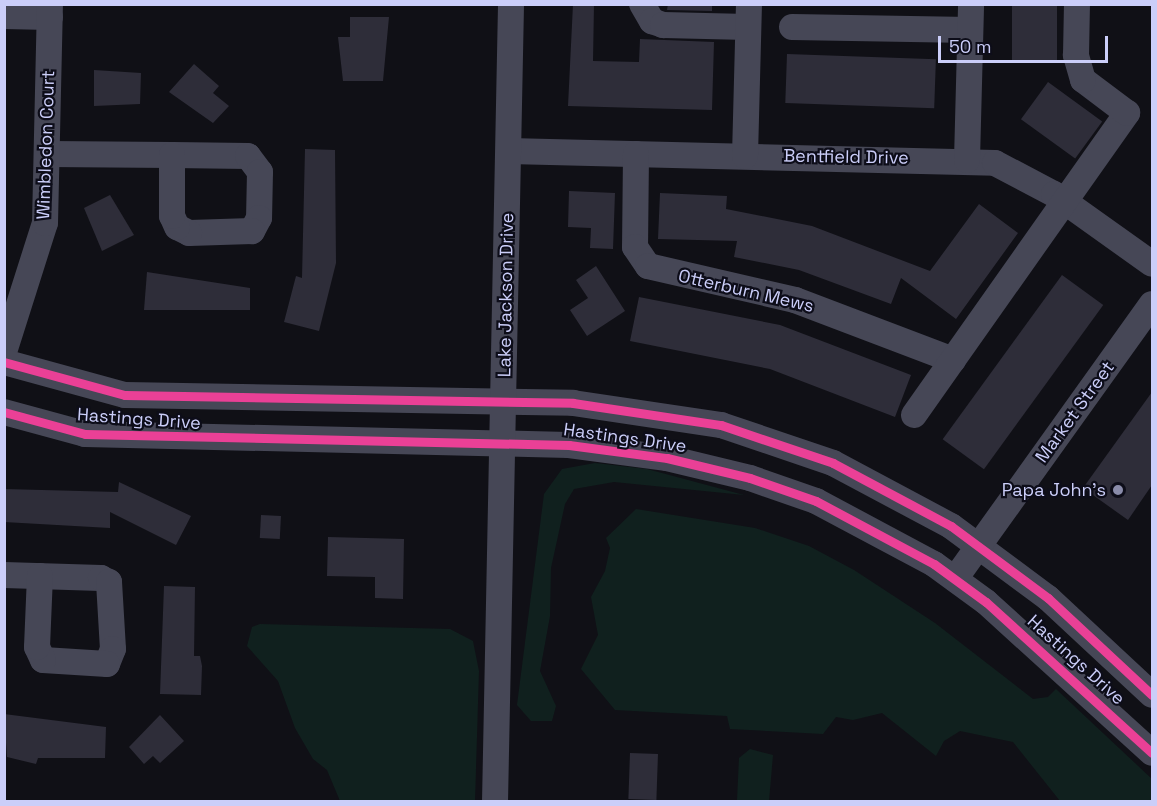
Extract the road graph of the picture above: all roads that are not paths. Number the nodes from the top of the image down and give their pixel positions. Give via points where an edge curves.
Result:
1 (511, 4) edge
2 (642, 4) edge
3 (970, 4) edge
4 (1077, 4) edge
5 (50, 11) edge
6 (4, 16) edge
7 (749, 16) edge
8 (858, 16) edge
9 (792, 27) dead end
10 (970, 30) junction
11 (509, 151) junction
12 (48, 154) junction
13 (636, 154) junction
14 (172, 155) dead end
15 (745, 156) junction
16 (967, 160) junction
17 (1064, 201) junction
18 (1152, 264) edge
19 (1152, 304) edge
20 (4, 352) edge
21 (953, 360) junction
22 (4, 362) edge
23 (504, 401) junction
24 (4, 412) edge
25 (914, 415) dead end
26 (503, 443) junction
27 (980, 546) junction
28 (4, 575) edge
29 (40, 576) dead end
30 (955, 579) junction
31 (1152, 695) edge
32 (1152, 753) edge
33 (495, 801) edge

1 - 11 street, Lake Jackson Drive
2 - 7 street via 652,21 663,25
3 - 10 street
4 - 17 street via 1076,55 1083,80 1126,113
5 - 6 street
5 - 12 street, Wimbledon Court
7 - 15 street
8 - 9 street
8 - 10 street
10 - 16 street
11 - 13 street, Bentfield Drive
11 - 23 street, Lake Jackson Drive
12 - 14 street
12 - 20 street, Wimbledon Court via 38,253
13 - 15 street, Bentfield Drive
13 - 21 street, Otterburn Mews via 635,248 648,266 795,300
15 - 16 street, Bentfield Drive
16 - 17 street, Bentfield Drive via 1012,169
17 - 18 street, Bentfield Drive
17 - 21 street
19 - 27 street, Market Street
21 - 25 street
22 - 23 street, Hastings Drive via 125,394
23 - 26 street, Lake Jackson Drive
23 - 27 street, Hastings Drive via 654,412 784,444 894,492
24 - 26 street, Hastings Drive via 85,434
26 - 30 street, Hastings Drive via 606,449 750,478 880,531
26 - 33 street, Lake Jackson Drive
27 - 30 street, Market Street
27 - 31 street, Hastings Drive via 1048,598
28 - 29 street
30 - 32 street, Hastings Drive

